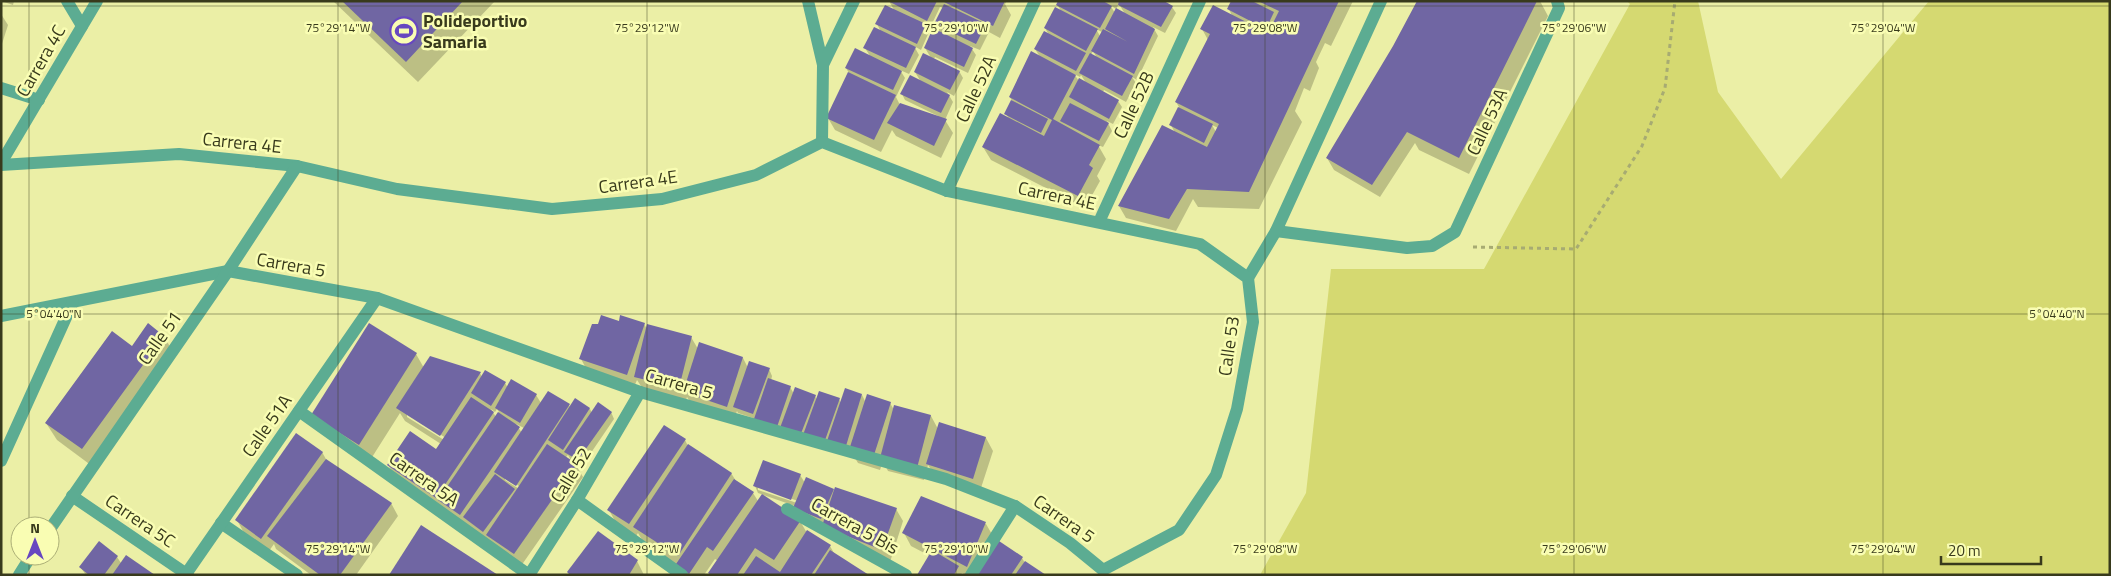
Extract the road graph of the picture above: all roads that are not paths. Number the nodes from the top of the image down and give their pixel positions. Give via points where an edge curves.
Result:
1 (67, 1) edge
2 (97, 1) edge
3 (808, 1) edge
4 (854, 1) edge
5 (1035, 1) edge
6 (1200, 1) edge
7 (1381, 1) edge
8 (1557, 1) edge
9 (82, 26) junction
10 (824, 65) junction
11 (1, 88) edge
12 (39, 100) junction
13 (822, 142) junction
14 (1, 164) edge
15 (297, 166) junction
16 (948, 191) junction
17 (1099, 222) junction
18 (1276, 231) junction
19 (228, 271) junction
20 (1248, 278) junction
21 (377, 298) junction
22 (73, 302) junction
23 (1, 316) edge
24 (640, 392) junction
25 (299, 411) junction
26 (1, 461) edge
27 (72, 496) junction
28 (576, 500) junction
29 (1015, 506) junction
30 (787, 509) dead end
31 (58, 516) edge
32 (221, 523) junction
33 (1102, 572) edge
34 (187, 574) edge
35 (297, 575) edge
36 (529, 575) edge
37 (682, 575) edge
38 (906, 575) edge
39 (971, 575) edge

1 - 9 street
2 - 9 street, Carrera 4C
3 - 10 street
4 - 10 street
5 - 16 street, Calle 52A
6 - 17 street, Calle 52B
7 - 18 street
8 - 18 street, Calle 53A via 1559,8 1455,232 1432,246 1407,248
9 - 12 street, Carrera 4C
10 - 13 street
11 - 12 street
12 - 14 street, Carrera 4C
13 - 15 street, Carrera 4E via 756,175 662,199 552,209 398,189
13 - 16 street, Carrera 4E
14 - 15 street, Carrera 4E via 179,154
15 - 19 street, Calle 51
16 - 17 street, Carrera 4E
17 - 20 street, Carrera 4E via 1200,244
18 - 20 street
19 - 21 street, Carrera 5
19 - 22 street
19 - 27 street, Calle 51
20 - 33 street, Calle 53 via 1253,322 1237,409 1216,475 1179,530
21 - 24 street, Carrera 5
21 - 25 street, Calle 51A
22 - 23 street
22 - 26 street
24 - 28 street, Calle 52
24 - 29 street, Carrera 5 via 946,479
25 - 32 street, Calle 51A
25 - 36 street, Carrera 5A
27 - 31 street, Calle 51
27 - 34 street, Carrera 5C
28 - 36 street, Calle 52
28 - 37 street
29 - 33 street, Carrera 5 via 1070,543
29 - 39 street
30 - 38 street, Carrera 5 Bis
32 - 34 street, Calle 51A
32 - 35 street

